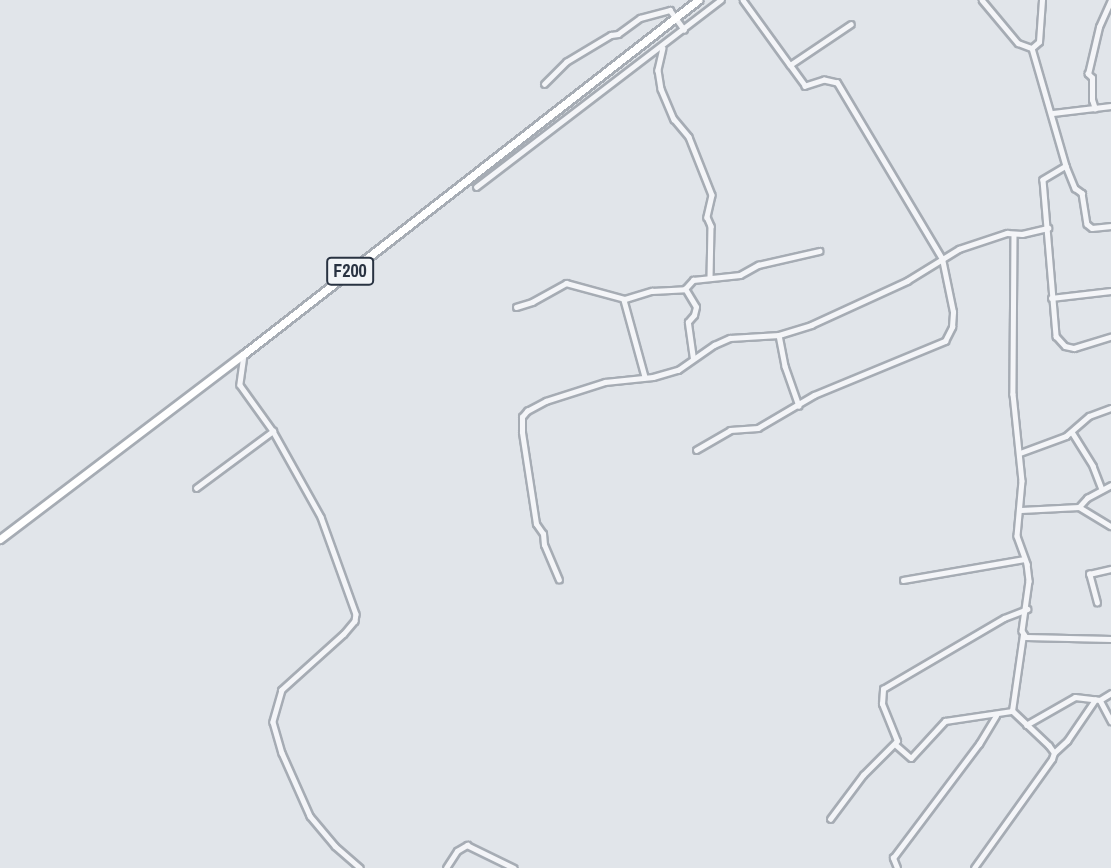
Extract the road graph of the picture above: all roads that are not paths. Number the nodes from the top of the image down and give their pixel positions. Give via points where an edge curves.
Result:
1 (698, 0) edge
2 (721, 0) edge
3 (743, 0) edge
4 (982, 0) edge
5 (1042, 0) edge
6 (1111, 0) edge
7 (675, 17) junction
8 (851, 24) dead end
9 (684, 29) junction
10 (663, 46) junction
11 (1032, 48) junction
12 (790, 65) junction
13 (544, 84) dead end
14 (1111, 106) edge
15 (1095, 109) junction
16 (1053, 113) junction
17 (1066, 166) junction
18 (476, 187) dead end
19 (1111, 226) edge
20 (1048, 228) junction
21 (1014, 234) junction
22 (819, 251) dead end
23 (942, 259) junction
24 (710, 276) junction
25 (685, 289) junction
26 (1111, 291) edge
27 (1051, 298) junction
28 (624, 299) junction
29 (516, 307) dead end
30 (779, 335) junction
31 (1111, 337) edge
32 (244, 354) junction
33 (693, 359) junction
34 (645, 377) junction
35 (799, 406) junction
36 (1111, 408) edge
37 (274, 431) junction
38 (1072, 432) junction
39 (696, 450) dead end
40 (1020, 453) junction
41 (1111, 485) edge
42 (196, 488) dead end
43 (1102, 489) junction
44 (1079, 507) junction
45 (1021, 510) junction
46 (1111, 526) edge
47 (0, 539) edge
48 (1024, 559) junction
49 (1111, 569) edge
50 (559, 580) dead end
51 (903, 580) dead end
52 (1097, 603) dead end
53 (1027, 609) junction
54 (1023, 635) junction
55 (1111, 639) edge
56 (1111, 692) edge
57 (1098, 700) junction
58 (1012, 710) junction
59 (996, 716) junction
60 (1111, 721) edge
61 (1026, 725) junction
62 (895, 744) junction
63 (1054, 753) junction
64 (830, 819) dead end
65 (360, 868) edge
66 (446, 868) edge
67 (514, 868) edge
68 (897, 868) edge
69 (974, 868) edge

1 - 7 main road, F200
2 - 9 street
3 - 12 street
4 - 11 street via 1018,43
5 - 11 street via 1039,42
6 - 15 street via 1088,74
7 - 9 street
7 - 13 street via 670,10 640,18 566,62
7 - 32 main road, F200
8 - 12 street
9 - 10 street
10 - 18 street
10 - 24 street via 658,70 661,89 674,119 690,137 712,195 707,217 712,226
11 - 16 street
12 - 23 street via 805,86 824,79 836,83
14 - 15 street
15 - 16 street
16 - 17 street
17 - 19 street via 1082,193 1089,227
17 - 20 street via 1043,180
20 - 21 street
20 - 27 street
21 - 23 street via 990,237
21 - 40 street via 1012,371
22 - 24 street via 758,265 740,275
23 - 30 street via 860,304
23 - 35 street via 953,312 945,341 835,386
24 - 25 street via 693,280
25 - 28 street
25 - 33 street via 696,307 688,322
26 - 27 street
27 - 31 street via 1056,336 1065,346 1074,348
28 - 29 street via 566,283
28 - 34 street
30 - 33 street via 730,338
30 - 35 street
32 - 37 street via 240,385
32 - 47 main road, F200
33 - 34 street via 678,370
34 - 50 street via 590,386 546,401 523,417 536,524
35 - 39 street via 758,428 730,430
36 - 38 street via 1089,416
37 - 42 street
37 - 65 street via 321,517 356,614 344,634 282,690 273,722 310,816
38 - 40 street
38 - 43 street
40 - 45 street
41 - 43 street
43 - 44 street
44 - 45 street
44 - 46 street
45 - 48 street via 1017,536
48 - 51 street
48 - 53 street via 1029,569
49 - 52 street via 1088,574
53 - 54 street
53 - 62 street via 883,689 882,704 897,737
54 - 55 street
54 - 58 street
56 - 57 street
57 - 60 street
57 - 61 street via 1075,697
57 - 63 street
58 - 59 street
58 - 61 street
59 - 62 street via 945,721 911,758
59 - 68 street via 893,858
61 - 63 street
62 - 64 street via 863,775
63 - 69 street
66 - 67 street via 467,845

